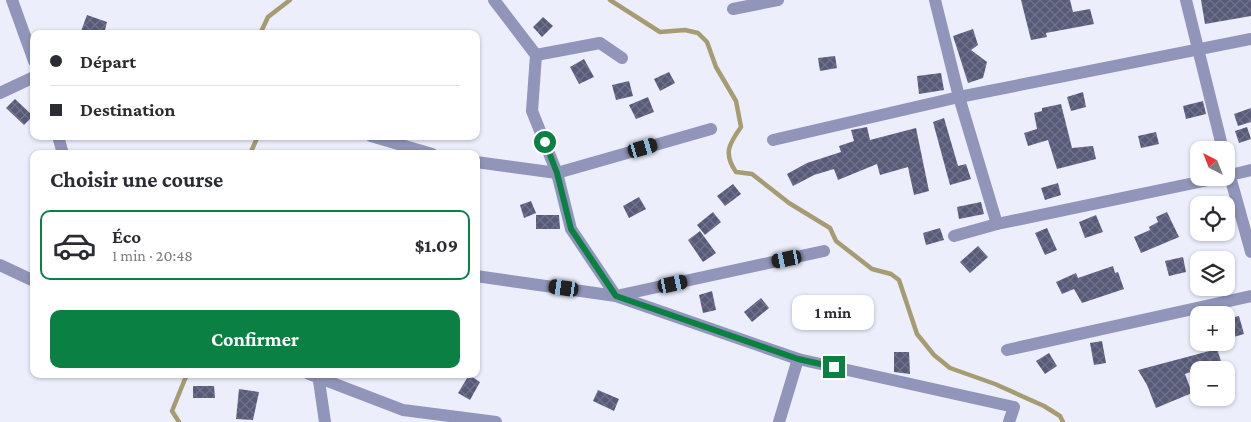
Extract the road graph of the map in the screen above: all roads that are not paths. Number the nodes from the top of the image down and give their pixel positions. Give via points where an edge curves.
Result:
1 (12, 0) edge
2 (494, 0) edge
3 (778, 0) edge
4 (934, 0) edge
5 (1186, 0) edge
6 (733, 9) dead end
7 (1251, 39) edge
8 (1199, 48) junction
9 (30, 50) edge
10 (536, 55) junction
11 (622, 58) dead end
12 (30, 78) edge
13 (0, 93) edge
14 (959, 97) junction
15 (711, 129) dead end
16 (385, 140) edge
17 (773, 140) dead end
18 (1221, 141) edge
19 (418, 150) edge
20 (480, 163) edge
21 (1251, 170) edge
22 (557, 173) junction
23 (1235, 174) edge
24 (1190, 183) edge
25 (1228, 186) edge
26 (997, 224) junction
27 (954, 236) dead end
28 (824, 251) dead end
29 (1251, 252) edge
30 (0, 265) edge
31 (480, 277) edge
32 (30, 278) edge
33 (616, 296) junction
34 (1251, 296) edge
35 (1007, 350) dead end
36 (798, 359) junction
37 (316, 378) edge
38 (323, 378) edge
39 (325, 422) edge
40 (496, 422) edge
41 (779, 422) edge
42 (1009, 422) edge

1 - 9 street
2 - 10 street
3 - 6 street
4 - 14 street
5 - 8 street
7 - 8 street
8 - 14 street
8 - 18 street
10 - 11 street via 600,43
10 - 22 street via 532,111
12 - 13 street
14 - 17 street
14 - 26 street
15 - 22 street
16 - 19 street
20 - 22 street
21 - 23 street
22 - 33 street via 571,229
24 - 26 street
25 - 29 street
26 - 27 street
28 - 33 street
30 - 32 street
31 - 33 street
33 - 36 street
34 - 35 street
36 - 41 street
36 - 42 street via 1014,407
37 - 39 street
38 - 40 street via 403,410

